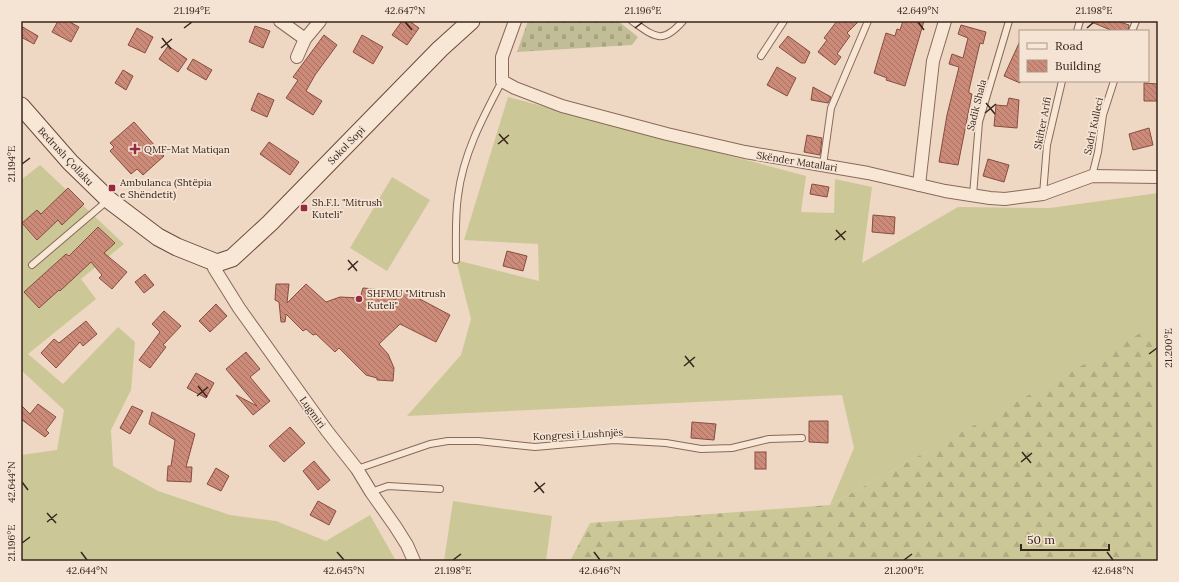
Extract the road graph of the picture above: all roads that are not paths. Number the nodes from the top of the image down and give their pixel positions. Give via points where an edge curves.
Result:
1 (280, 21) edge
2 (320, 21) edge
3 (471, 21) edge
4 (515, 21) edge
5 (632, 21) edge
6 (683, 21) edge
7 (784, 21) edge
8 (868, 21) edge
9 (945, 21) edge
10 (1009, 21) edge
11 (305, 39) junction
12 (761, 56) dead end
13 (297, 57) dead end
14 (502, 81) junction
15 (1062, 82) edge
16 (1114, 82) edge
17 (21, 106) edge
18 (823, 165) junction
19 (1092, 176) junction
20 (1158, 177) edge
21 (919, 185) junction
22 (1043, 194) junction
23 (973, 195) junction
24 (108, 200) junction
25 (456, 260) dead end
26 (217, 263) junction
27 (32, 265) dead end
28 (802, 438) dead end
29 (357, 469) junction
30 (440, 489) dead end
31 (371, 492) junction
32 (414, 561) edge

1 - 11 street
2 - 11 street
3 - 26 street, Sokol Sopi via 440,49 270,223 232,258
4 - 14 street via 502,57
5 - 6 lane via 654,36 664,37
7 - 12 lane
8 - 18 lane via 831,108
9 - 21 street via 933,61
10 - 23 lane, Sadik Shala via 979,122
11 - 13 street
14 - 18 street, Skënder Matallari via 562,106 632,126 745,152
14 - 25 lane via 478,126 462,176 456,213
15 - 22 lane, Skifter Arifi via 1046,145
16 - 19 lane, Sadri Kulleci via 1104,115
17 - 24 street, Bedrush Çollaku via 70,162
18 - 21 street, Skënder Matallari
19 - 20 street, Skënder Matallari
19 - 22 street, Skënder Matallari
21 - 23 street, Skënder Matallari
22 - 23 street, Skënder Matallari via 1005,199
24 - 26 street, Bedrush Çollaku via 170,244
24 - 27 lane
26 - 29 street, Lugmiri via 214,268 239,308
28 - 29 lane, Kongresi i Lushnjës via 769,439 732,448 701,449 666,443 614,440 535,447 478,441 448,441 430,444
29 - 31 street, Lugmiri
30 - 31 lane via 388,486
31 - 32 street, Lugmiri via 407,545

